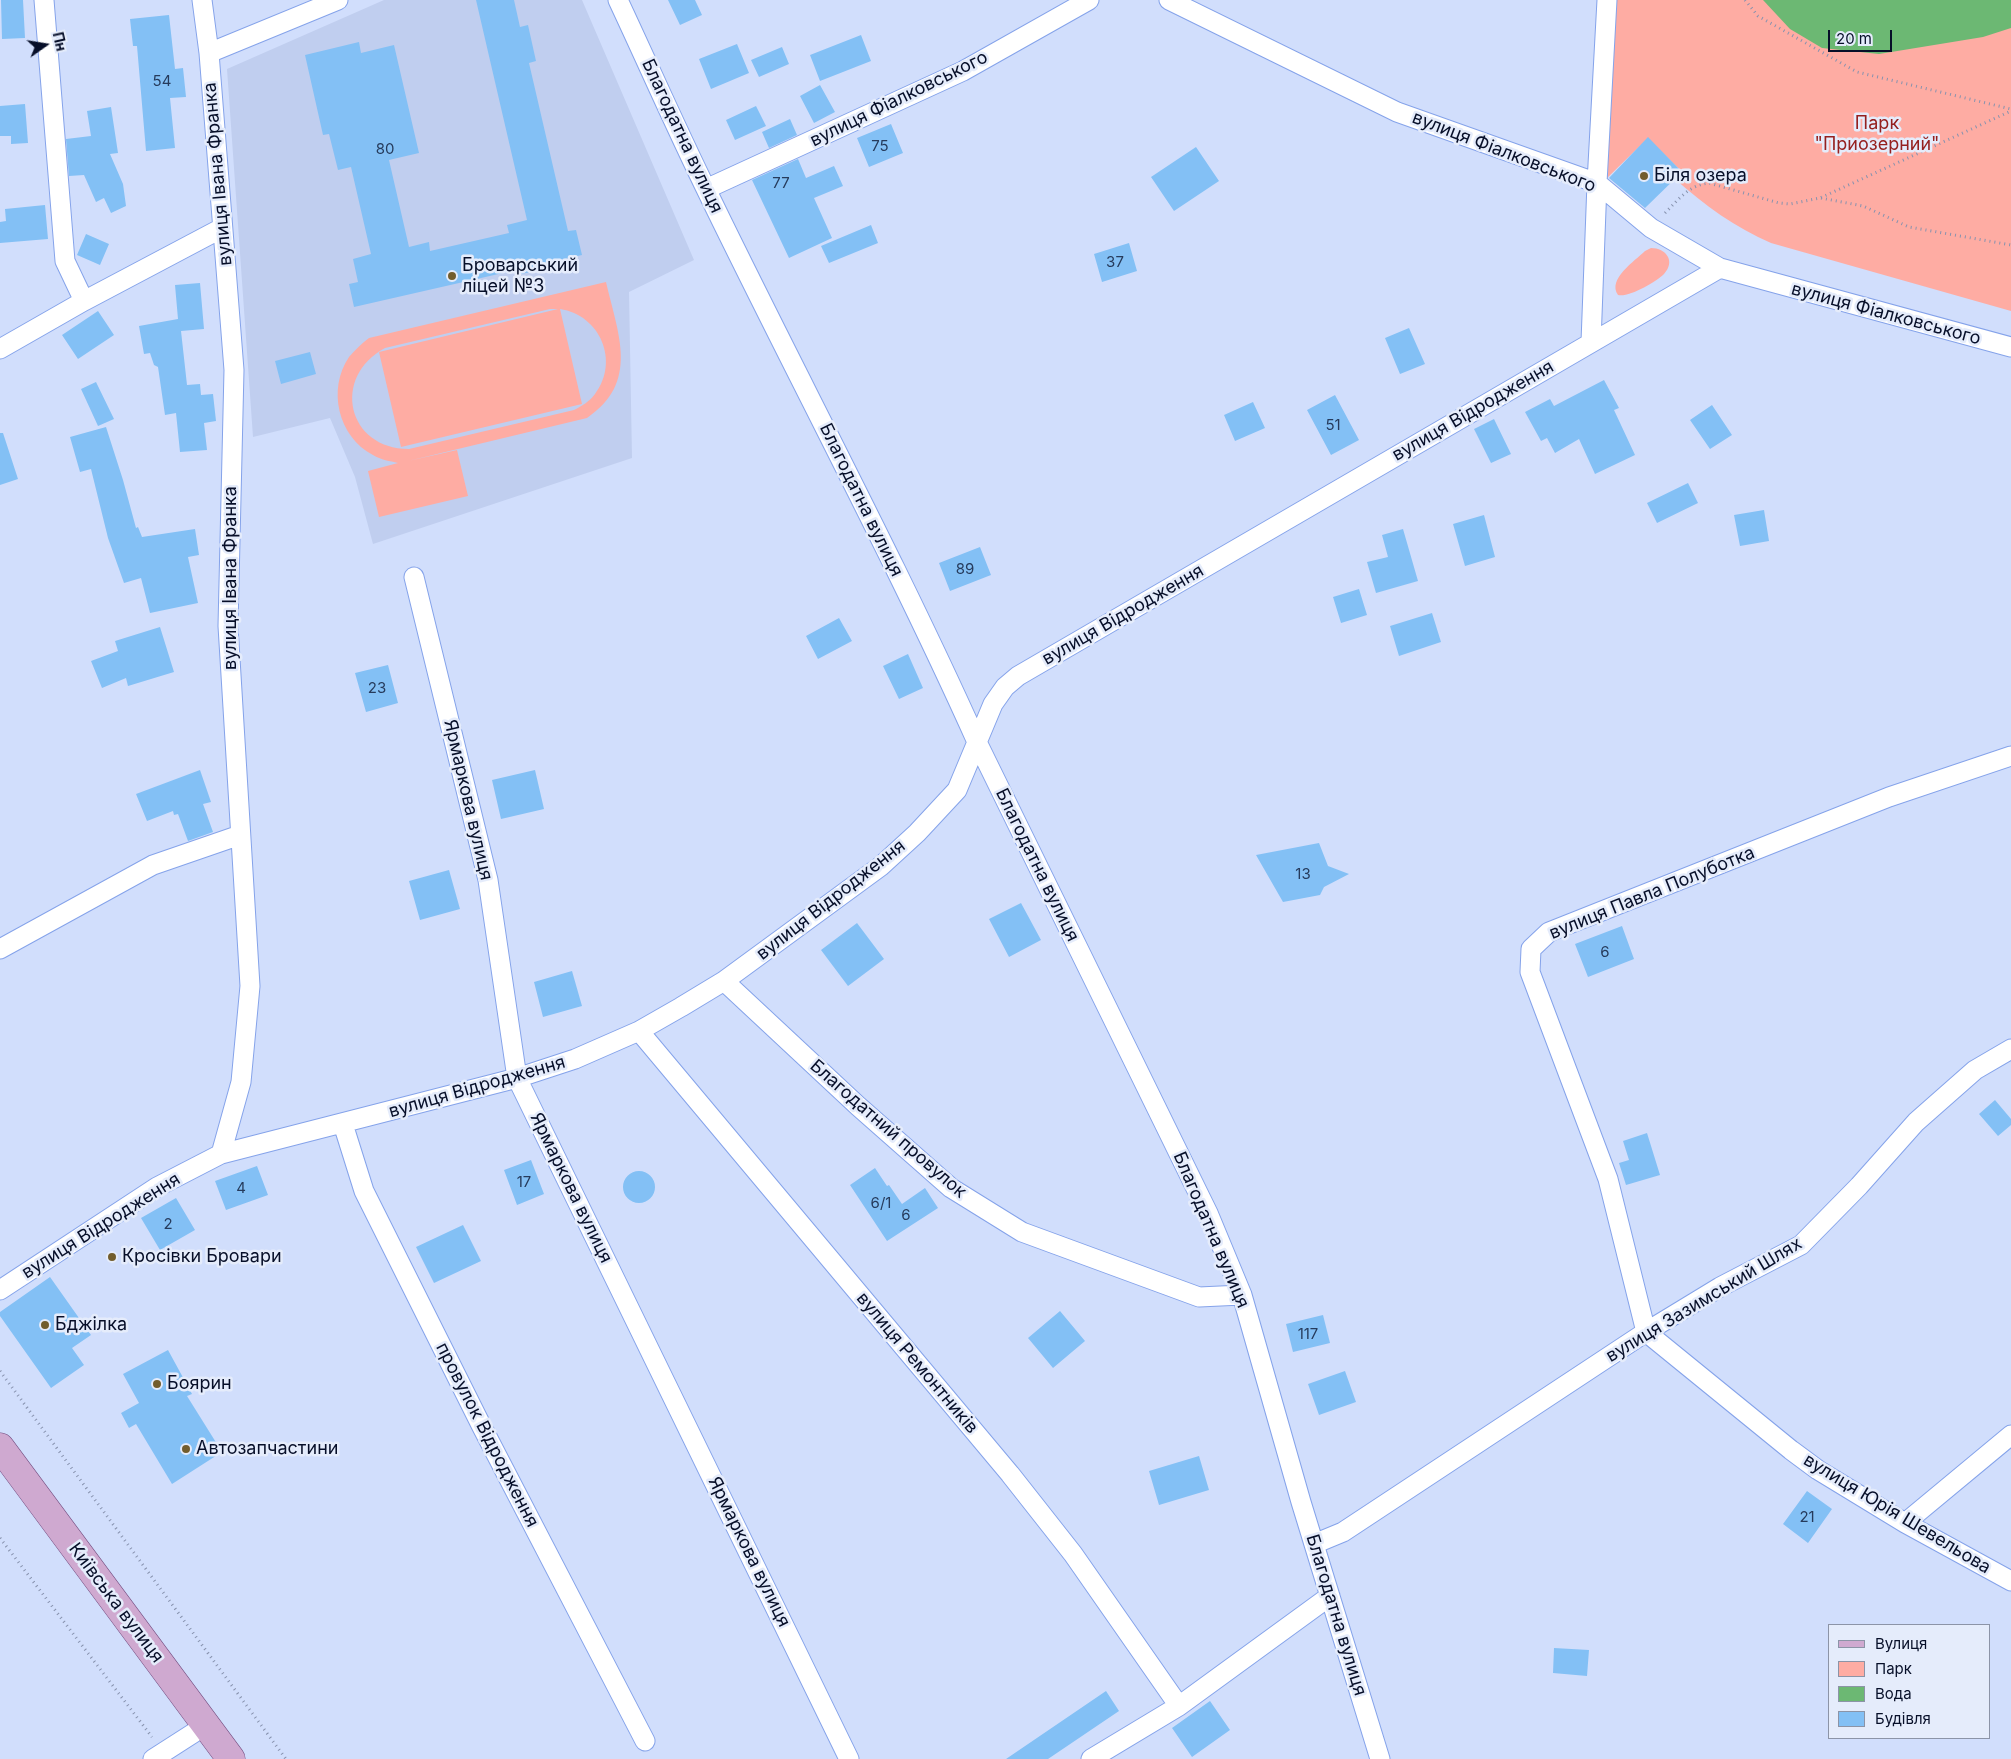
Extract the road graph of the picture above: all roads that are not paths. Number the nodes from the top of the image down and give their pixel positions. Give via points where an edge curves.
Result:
1 (44, 0) edge
2 (202, 0) edge
3 (338, 0) edge
4 (618, 0) edge
5 (1089, 0) edge
6 (1169, 0) edge
7 (1607, 0) edge
8 (208, 53) junction
9 (1597, 183) junction
10 (706, 189) junction
11 (222, 228) junction
12 (1720, 268) junction
13 (84, 301) junction
14 (1591, 342) junction
15 (2011, 348) edge
16 (0, 349) edge
17 (414, 576) dead end
18 (977, 742) junction
19 (2011, 756) edge
20 (240, 835) junction
21 (0, 949) edge
22 (724, 981) junction
23 (639, 1031) junction
24 (2011, 1049) edge
25 (518, 1078) junction
26 (343, 1124) junction
27 (222, 1154) junction
28 (0, 1290) edge
29 (1242, 1296) junction
30 (1646, 1332) junction
31 (2011, 1435) edge
32 (0, 1446) edge
33 (1905, 1523) junction
34 (1314, 1544) junction
35 (2011, 1581) edge
36 (1330, 1596) junction
37 (1179, 1706) junction
38 (206, 1725) junction
39 (645, 1741) dead end
40 (153, 1759) edge
41 (231, 1759) edge
42 (850, 1759) edge
43 (1091, 1759) edge
44 (1380, 1759) edge

1 - 13 street via 65,260
2 - 8 street, вулиця Івана Франка
3 - 8 street
4 - 10 street, Благодатна вулиця
5 - 10 street, вулиця Фіалковського via 963,71
6 - 9 street, вулиця Фіалковського via 1397,112
7 - 9 street
8 - 11 street, вулиця Івана Франка
9 - 12 street, вулиця Фіалковського via 1651,228
9 - 14 street
10 - 18 street, Благодатна вулиця via 845,465
11 - 13 street
11 - 20 street, вулиця Івана Франка via 234,370 228,626
12 - 14 street, вулиця Відродження
12 - 15 street, вулиця Фіалковського
13 - 16 street
14 - 18 street, вулиця Відродження via 1018,676 993,704
17 - 25 street, Ярмаркова вулиця via 488,880
18 - 22 street, вулиця Відродження via 956,790 917,833 881,866
18 - 29 street, Благодатна вулиця via 1208,1214
19 - 30 street, вулиця Павла Полуботка via 1889,797 1559,928 1531,949 1530,972 1608,1179
20 - 21 street via 153,865
20 - 27 street, вулиця Івана Франка via 250,986 241,1082
22 - 23 street, вулиця Відродження
22 - 29 street, Благодатний провулок via 950,1188 1022,1232 1199,1297
23 - 25 street, вулиця Відродження via 576,1059
23 - 37 street, вулиця Ремонтників via 1010,1474 1072,1554
24 - 30 street, вулиця Зазимський Шлях via 1975,1070 1916,1122 1801,1245
25 - 26 street, вулиця Відродження
25 - 42 street, Ярмаркова вулиця
26 - 27 street, вулиця Відродження
26 - 39 street, провулок Відродження via 364,1191
27 - 28 street, вулиця Відродження via 157,1187
29 - 34 street, Благодатна вулиця
30 - 33 street, вулиця Юрія Шевельова via 1804,1460
30 - 34 street, вулиця Зазимський Шлях via 1343,1532
31 - 33 street
32 - 38 main road, Київська вулиця
33 - 35 street, вулиця Юрія Шевельова
34 - 36 street, Благодатна вулиця
36 - 37 street
36 - 44 street, Благодатна вулиця
37 - 43 street
38 - 40 street
38 - 41 main road, Київська вулиця

